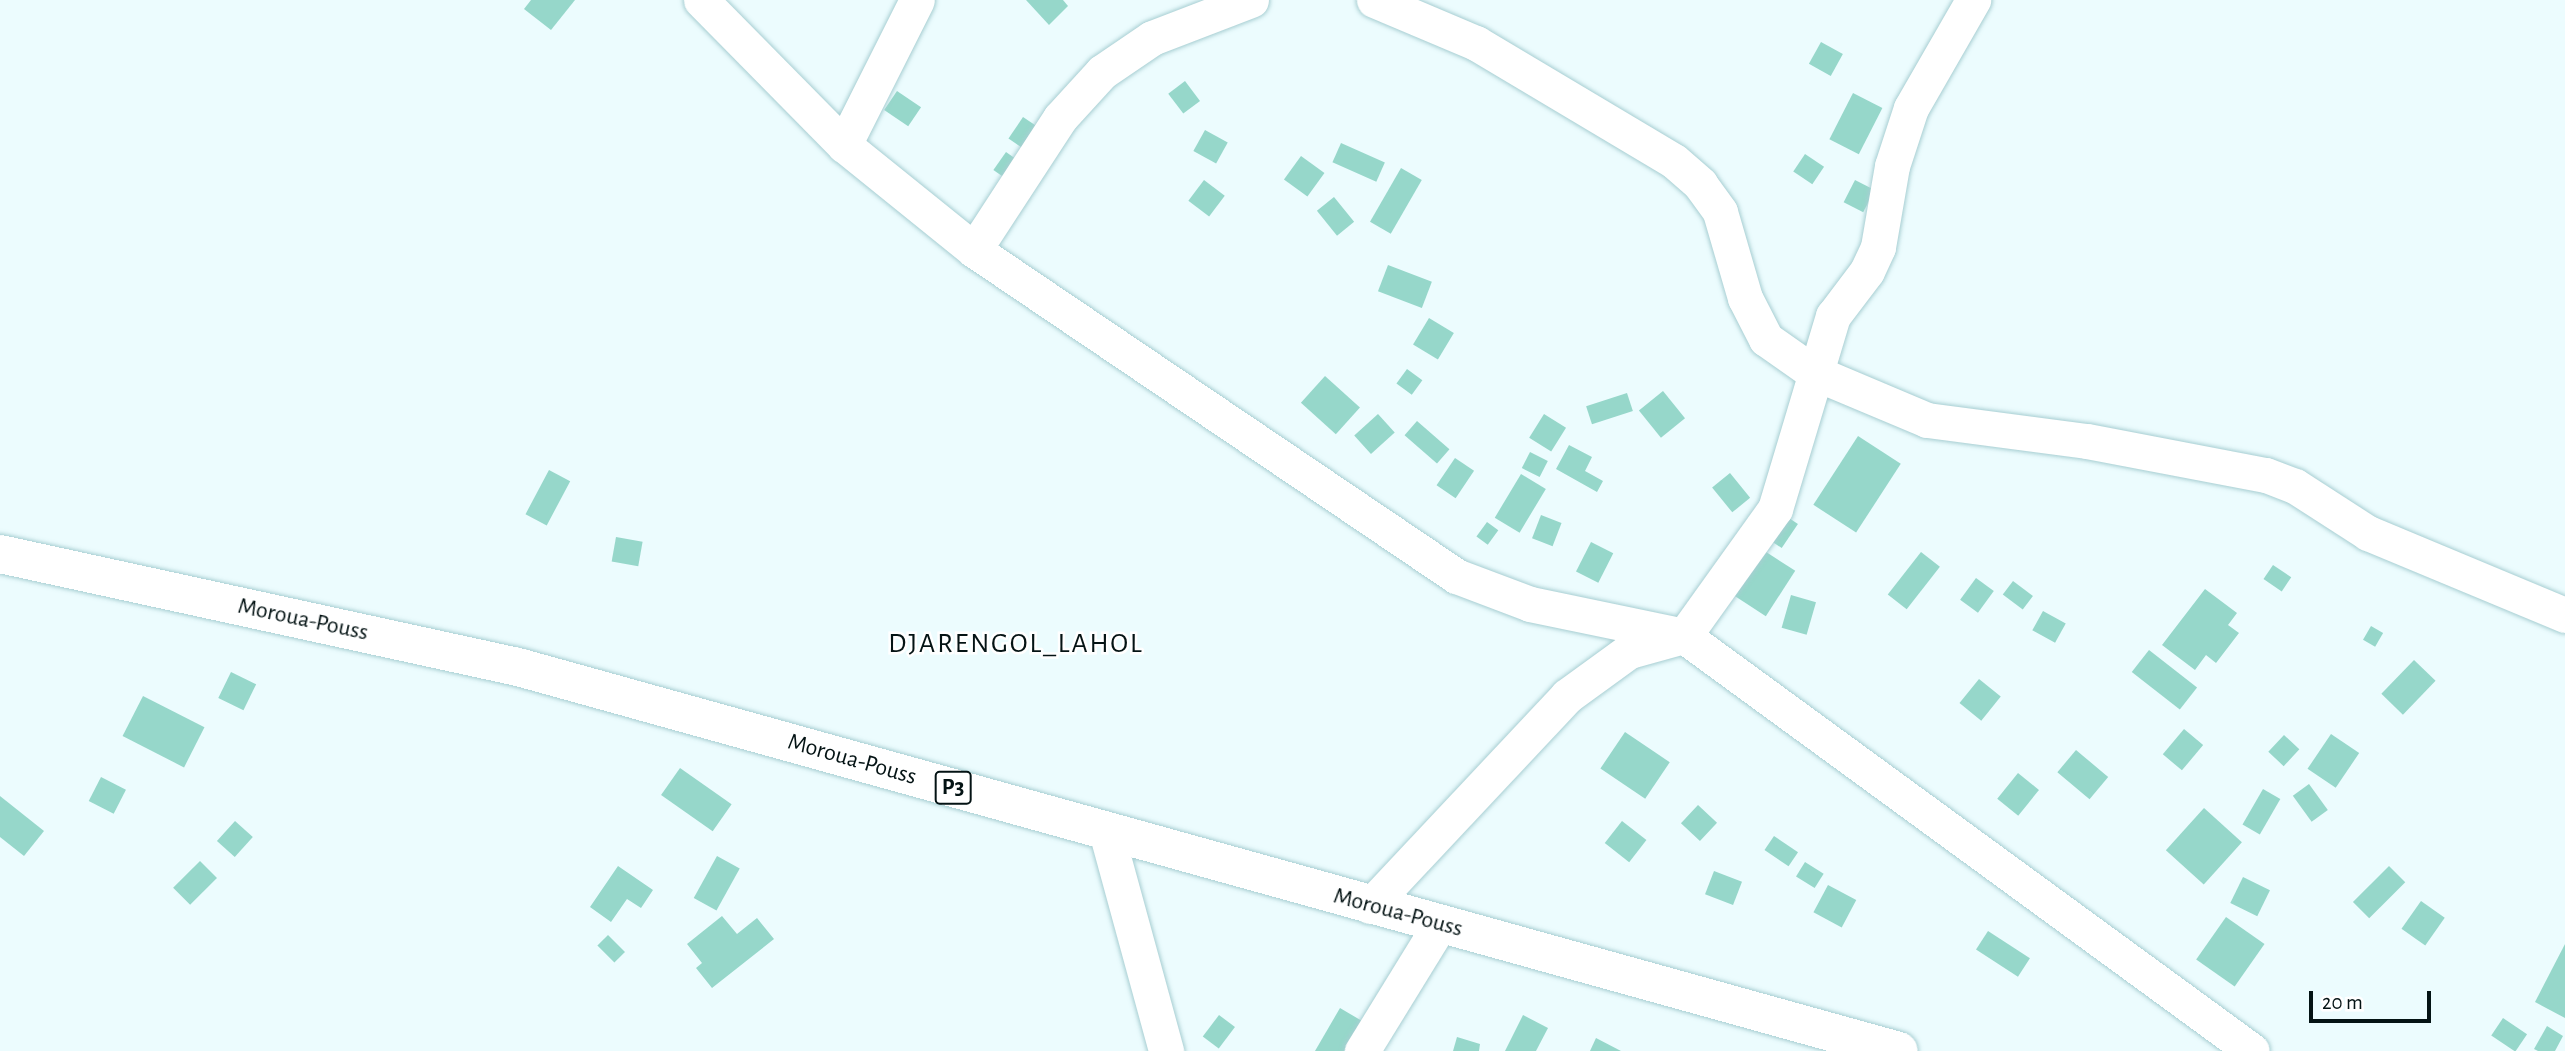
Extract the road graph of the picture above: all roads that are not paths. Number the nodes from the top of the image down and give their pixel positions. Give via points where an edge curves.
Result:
1 (701, 0) edge
2 (918, 0) edge
3 (1251, 0) edge
4 (1374, 0) edge
5 (1973, 0) edge
6 (844, 145) junction
7 (974, 250) junction
8 (1813, 372) junction
9 (0, 554) edge
10 (2565, 615) edge
11 (1684, 636) junction
12 (1107, 831) junction
13 (1370, 906) junction
14 (1440, 924) junction
15 (1166, 1051) edge
16 (1362, 1051) edge
17 (1899, 1051) edge
18 (2252, 1051) edge

1 - 6 street
2 - 6 street
3 - 7 street via 1152,38 1102,72 1060,118
4 - 8 street via 1476,43 1674,161 1700,184 1720,212 1745,298 1766,339
5 - 8 street via 1912,108 1892,166 1878,247 1867,271 1833,316
6 - 7 street
7 - 11 street via 1456,576 1530,604
8 - 10 street via 1927,420 2087,441 2266,475 2295,486 2403,549
8 - 11 street via 1775,509
9 - 12 main road, Moroua-Pouss / P3 via 518,667
11 - 13 street via 1629,651 1567,696
11 - 18 street
12 - 13 main road, Moroua-Pouss / P3
12 - 15 street
13 - 14 main road, Moroua-Pouss / P3
14 - 16 street
14 - 17 main road, Moroua-Pouss / P3

